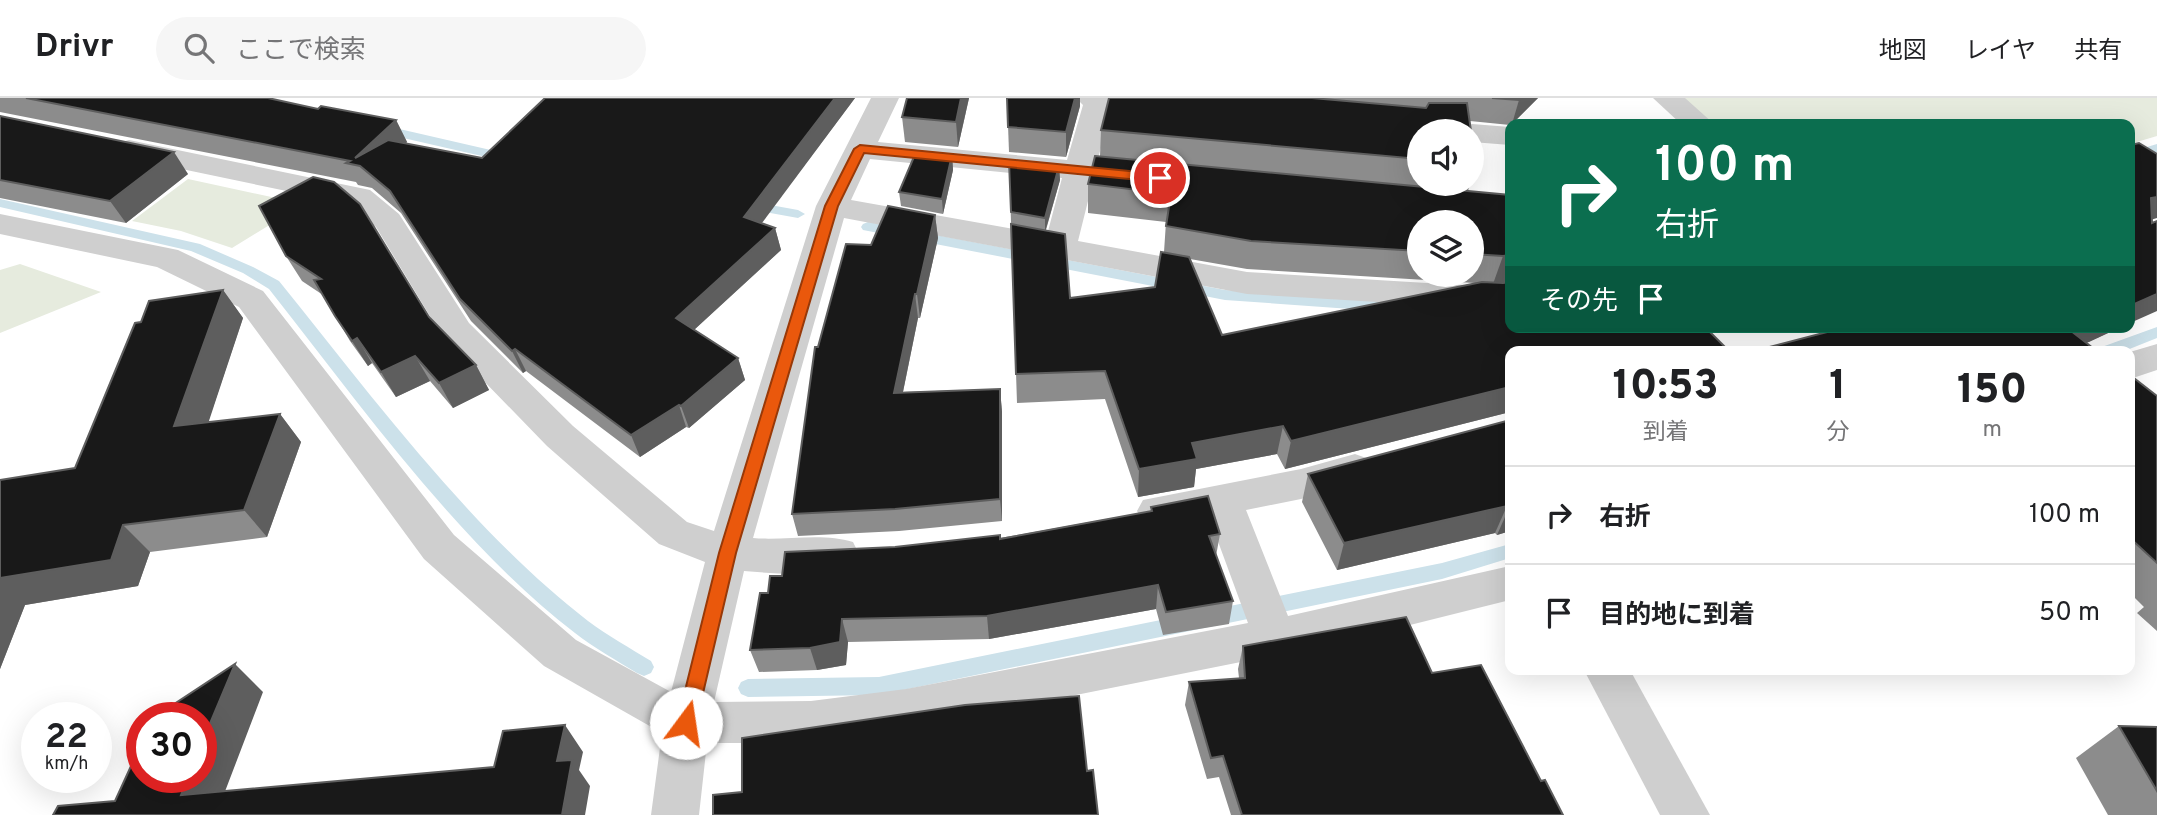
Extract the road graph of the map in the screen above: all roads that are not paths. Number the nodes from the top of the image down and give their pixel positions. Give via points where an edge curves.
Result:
1 (885, 98) edge
2 (1090, 98) edge
3 (1098, 98) edge
4 (1667, 98) edge
5 (1181, 106) edge
6 (1693, 119) edge
7 (1484, 134) edge
8 (1505, 136) edge
9 (93, 142) edge
10 (860, 149) junction
11 (1080, 170) junction
12 (1177, 180) edge
13 (832, 206) junction
14 (0, 224) edge
15 (1059, 250) junction
16 (1505, 296) edge
17 (2157, 356) edge
18 (2135, 364) edge
19 (1393, 459) edge
20 (1222, 498) junction
21 (1128, 517) edge
22 (872, 552) edge
23 (728, 553) junction
24 (1505, 584) edge
25 (1267, 617) junction
26 (1609, 675) edge
27 (686, 723) junction
28 (675, 815) edge
29 (1686, 815) edge

1 - 10 street
2 - 3 street
3 - 5 street
3 - 11 street
4 - 6 street
7 - 8 street
9 - 23 street via 359,197 388,221 457,332 560,436 673,533
10 - 11 street
10 - 13 street
11 - 12 street
11 - 15 street
13 - 15 street
13 - 23 street
14 - 27 street via 166,258 251,299 439,547 560,653
15 - 16 street via 1247,283
17 - 18 street
19 - 20 street via 1301,484
20 - 21 street
20 - 25 street
22 - 23 street via 778,557
23 - 27 street
24 - 25 street
25 - 27 street via 906,709 811,722
26 - 29 street
27 - 28 street

